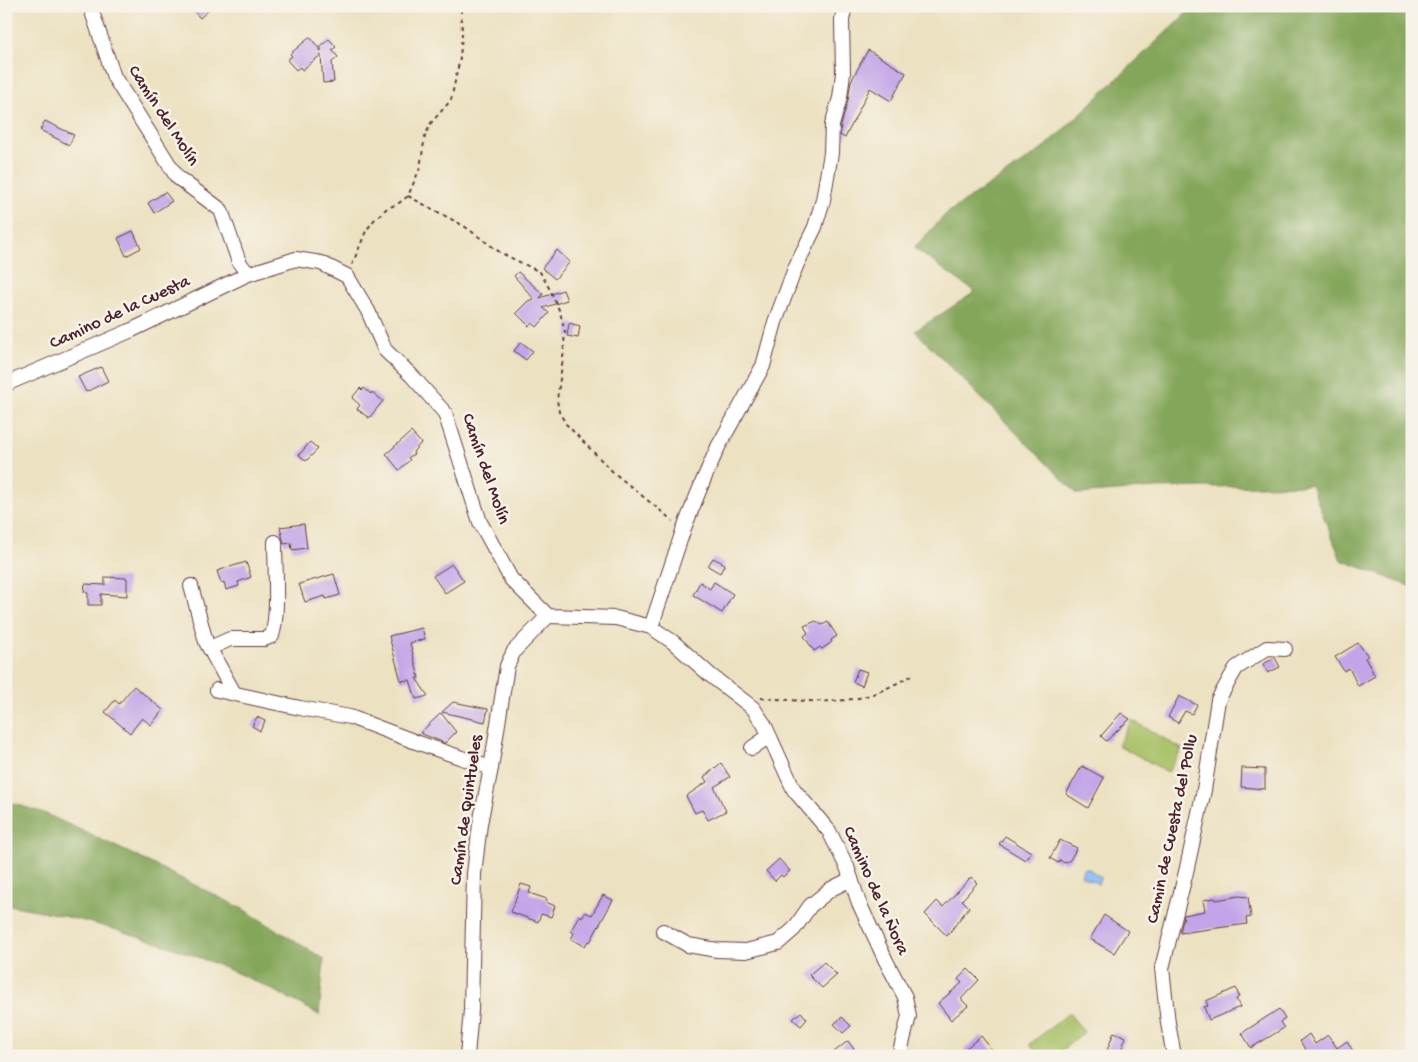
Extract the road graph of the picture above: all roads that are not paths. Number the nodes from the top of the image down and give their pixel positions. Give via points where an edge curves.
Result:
1 (90, 6) edge
2 (844, 6) edge
3 (248, 274) junction
4 (6, 384) edge
5 (274, 542) dead end
6 (191, 586) dead end
7 (548, 616) junction
8 (651, 627) junction
9 (210, 648) junction
10 (1285, 649) dead end
11 (217, 690) dead end
12 (234, 694) junction
13 (769, 736) junction
14 (752, 748) dead end
15 (492, 768) junction
16 (851, 879) junction
17 (663, 931) dead end
18 (467, 1056) edge
19 (899, 1056) edge
20 (1174, 1056) edge

1 - 3 street, Camín del Molín via 114,77 177,177 221,210 238,262
2 - 8 street via 840,98 832,126 830,153 815,227 775,322 763,366 718,447 684,528
3 - 4 street, Camino de la Cuesta via 132,330
3 - 7 street, Camín del Molín via 296,260 320,264 347,276 368,311 385,350 445,413 480,522 511,578
5 - 9 street via 275,628 272,636 230,640
6 - 9 street
7 - 8 street via 616,618
7 - 15 street, Camín de Quintueles via 514,651 507,666
8 - 13 street, Camino de la Ñora via 753,708
9 - 12 street
10 - 20 street, Camin de Cuesta del Pollu via 1267,648 1236,668 1218,700 1204,790 1162,968
11 - 12 street
12 - 15 street via 350,717
13 - 14 street
13 - 16 street, Camino de la Ñora via 794,790 830,831
15 - 18 street, Camín de Quintueles via 474,874
16 - 17 street via 831,889 810,906 794,929 778,943 746,951 717,950 688,945
16 - 19 street, Camino de la Ñora via 859,903 904,997 909,1016

